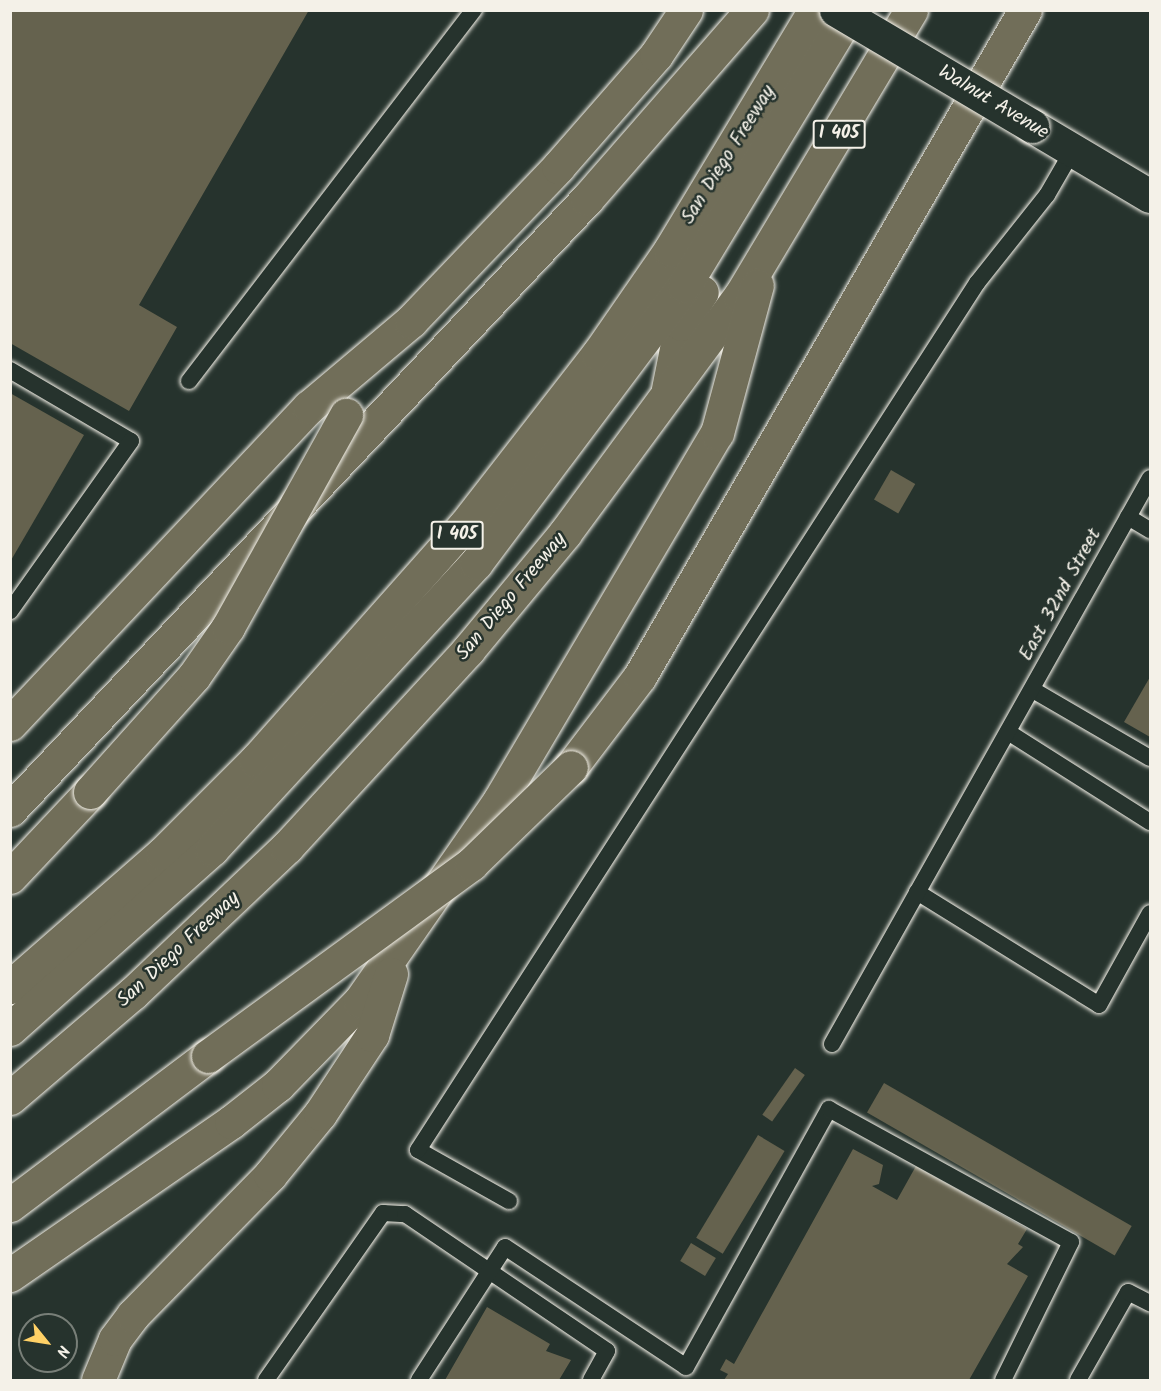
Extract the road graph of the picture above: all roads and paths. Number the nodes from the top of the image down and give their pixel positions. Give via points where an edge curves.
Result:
1 (474, 10) edge
2 (686, 10) edge
3 (752, 10) edge
4 (815, 10) edge
5 (836, 10) edge
6 (851, 10) edge
7 (874, 10) edge
8 (910, 10) edge
9 (1025, 10) edge
10 (1073, 150) junction
11 (1150, 196) edge
12 (765, 256) junction
13 (411, 321) junction
14 (10, 370) edge
15 (189, 381) dead end
16 (665, 402) junction
17 (1150, 478) edge
18 (1128, 517) junction
19 (1150, 531) edge
20 (10, 611) edge
21 (1033, 690) junction
22 (10, 724) edge
23 (1008, 732) junction
24 (1150, 758) edge
25 (10, 810) edge
26 (1150, 822) edge
27 (10, 877) edge
28 (918, 892) junction
29 (1150, 914) edge
30 (397, 952) junction
31 (10, 987) edge
32 (10, 1029) edge
33 (832, 1044) dead end
34 (10, 1098) edge
35 (509, 1201) dead end
36 (10, 1205) edge
37 (487, 1274) junction
38 (10, 1275) edge
39 (1150, 1304) edge
40 (98, 1380) edge
41 (266, 1380) edge
42 (419, 1380) edge
43 (591, 1380) edge
44 (1003, 1380) edge
45 (1078, 1380) edge

1 - 15 lane
2 - 13 highway via 656,55 558,167
3 - 25 highway via 587,199
4 - 31 highway, San Diego Freeway / I 405 via 670,250 591,364 464,526 256,760 163,853
5 - 10 street, Walnut Avenue, bridge
6 - 32 highway via 684,286 476,563 213,849
7 - 16 highway via 681,324
8 - 12 highway, San Diego Freeway / I 405
9 - 36 highway, bridge via 640,676 571,767 471,864
10 - 11 street, Walnut Avenue
10 - 35 lane via 1047,195 977,283 418,1150
12 - 16 highway, San Diego Freeway / I 405
12 - 30 highway via 717,433 559,704
13 - 22 highway via 309,407
13 - 27 highway, bridge via 346,415 228,627 194,676
14 - 20 lane via 131,441
16 - 34 highway, San Diego Freeway / I 405 via 558,542 369,761 194,938
17 - 18 lane, East 32nd Street
18 - 19 lane
18 - 21 lane, East 32nd Street
21 - 23 lane, East 32nd Street
21 - 24 lane
23 - 26 lane
23 - 28 lane, East 32nd Street
28 - 29 lane via 1099,1005
28 - 33 lane, East 32nd Street
30 - 38 highway via 360,1001 278,1084
30 - 40 highway via 372,1035 320,1114 270,1175 133,1315 115,1339
37 - 41 lane via 405,1214 383,1213
37 - 42 lane
37 - 43 lane via 606,1351
37 - 44 lane via 505,1247 686,1367 829,1109 1071,1242
39 - 45 lane via 1128,1292

